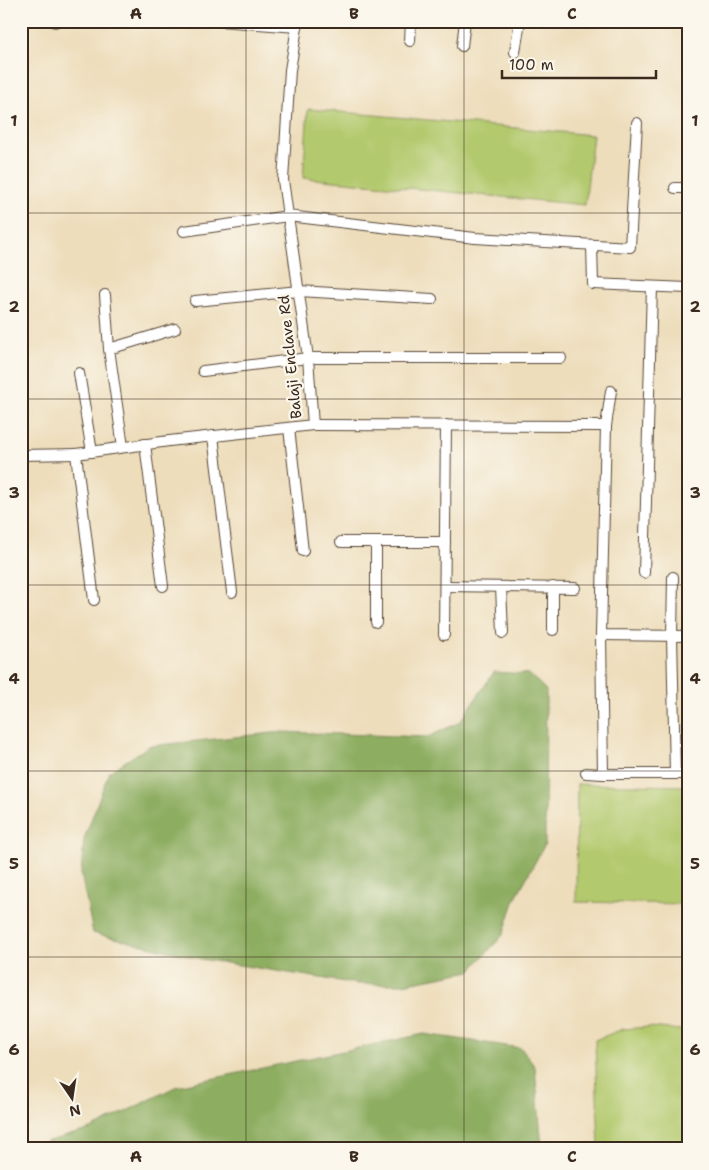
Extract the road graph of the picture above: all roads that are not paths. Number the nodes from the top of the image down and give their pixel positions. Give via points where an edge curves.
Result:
1 (219, 21) edge
2 (412, 21) edge
3 (465, 21) edge
4 (520, 21) edge
5 (298, 24) edge
6 (410, 41) dead end
7 (462, 46) dead end
8 (515, 52) dead end
9 (637, 122) dead end
10 (675, 188) dead end
11 (688, 188) edge
12 (288, 216) junction
13 (184, 231) dead end
14 (592, 245) junction
15 (652, 286) junction
16 (688, 288) edge
17 (299, 291) junction
18 (106, 295) dead end
19 (432, 299) dead end
20 (196, 301) dead end
21 (175, 329) dead end
22 (109, 349) junction
23 (308, 358) junction
24 (561, 358) dead end
25 (203, 371) dead end
26 (80, 374) dead end
27 (611, 391) dead end
28 (313, 425) junction
29 (446, 426) junction
30 (606, 426) junction
31 (289, 428) junction
32 (213, 436) junction
33 (145, 444) junction
34 (123, 447) junction
35 (92, 452) junction
36 (76, 454) junction
37 (21, 455) edge
38 (341, 542) dead end
39 (376, 542) junction
40 (445, 542) junction
41 (303, 551) dead end
42 (644, 573) dead end
43 (673, 577) dead end
44 (163, 586) dead end
45 (445, 586) junction
46 (501, 587) junction
47 (554, 587) junction
48 (575, 588) dead end
49 (232, 592) dead end
50 (94, 600) dead end
51 (376, 622) dead end
52 (553, 630) dead end
53 (503, 633) dead end
54 (444, 635) dead end
55 (601, 635) junction
56 (672, 636) junction
57 (688, 636) edge
58 (586, 773) dead end
59 (603, 774) junction
60 (675, 774) junction
61 (688, 774) edge

1 - 5 street
2 - 6 street
3 - 7 street
4 - 8 street
5 - 12 street, Balaji Enclave Rd via 290,70 283,180
9 - 14 street via 630,248
10 - 11 street
12 - 13 street
12 - 14 street via 475,238
12 - 17 street, Balaji Enclave Rd
14 - 15 street via 593,284
15 - 16 street
15 - 42 street
17 - 19 street
17 - 20 street
17 - 23 street, Balaji Enclave Rd
18 - 22 street
21 - 22 street
22 - 34 street
23 - 24 street
23 - 25 street
23 - 28 street, Balaji Enclave Rd
26 - 35 street
27 - 30 street
28 - 29 street
28 - 31 street, Balaji Enclave Rd
29 - 30 street
29 - 40 street
30 - 55 street
31 - 32 street, Balaji Enclave Rd
31 - 41 street
32 - 33 street, Balaji Enclave Rd
32 - 49 street
33 - 34 street, Balaji Enclave Rd
33 - 44 street
34 - 35 street, Balaji Enclave Rd
35 - 36 street, Balaji Enclave Rd
36 - 37 street, Balaji Enclave Rd
36 - 50 street
38 - 39 street
39 - 40 street
39 - 51 street
40 - 45 street
43 - 56 street
45 - 46 street
45 - 54 street
46 - 47 street
46 - 53 street
47 - 48 street
47 - 52 street
55 - 56 street
55 - 59 street
56 - 57 street
56 - 60 street
58 - 59 street
59 - 60 street
60 - 61 street

